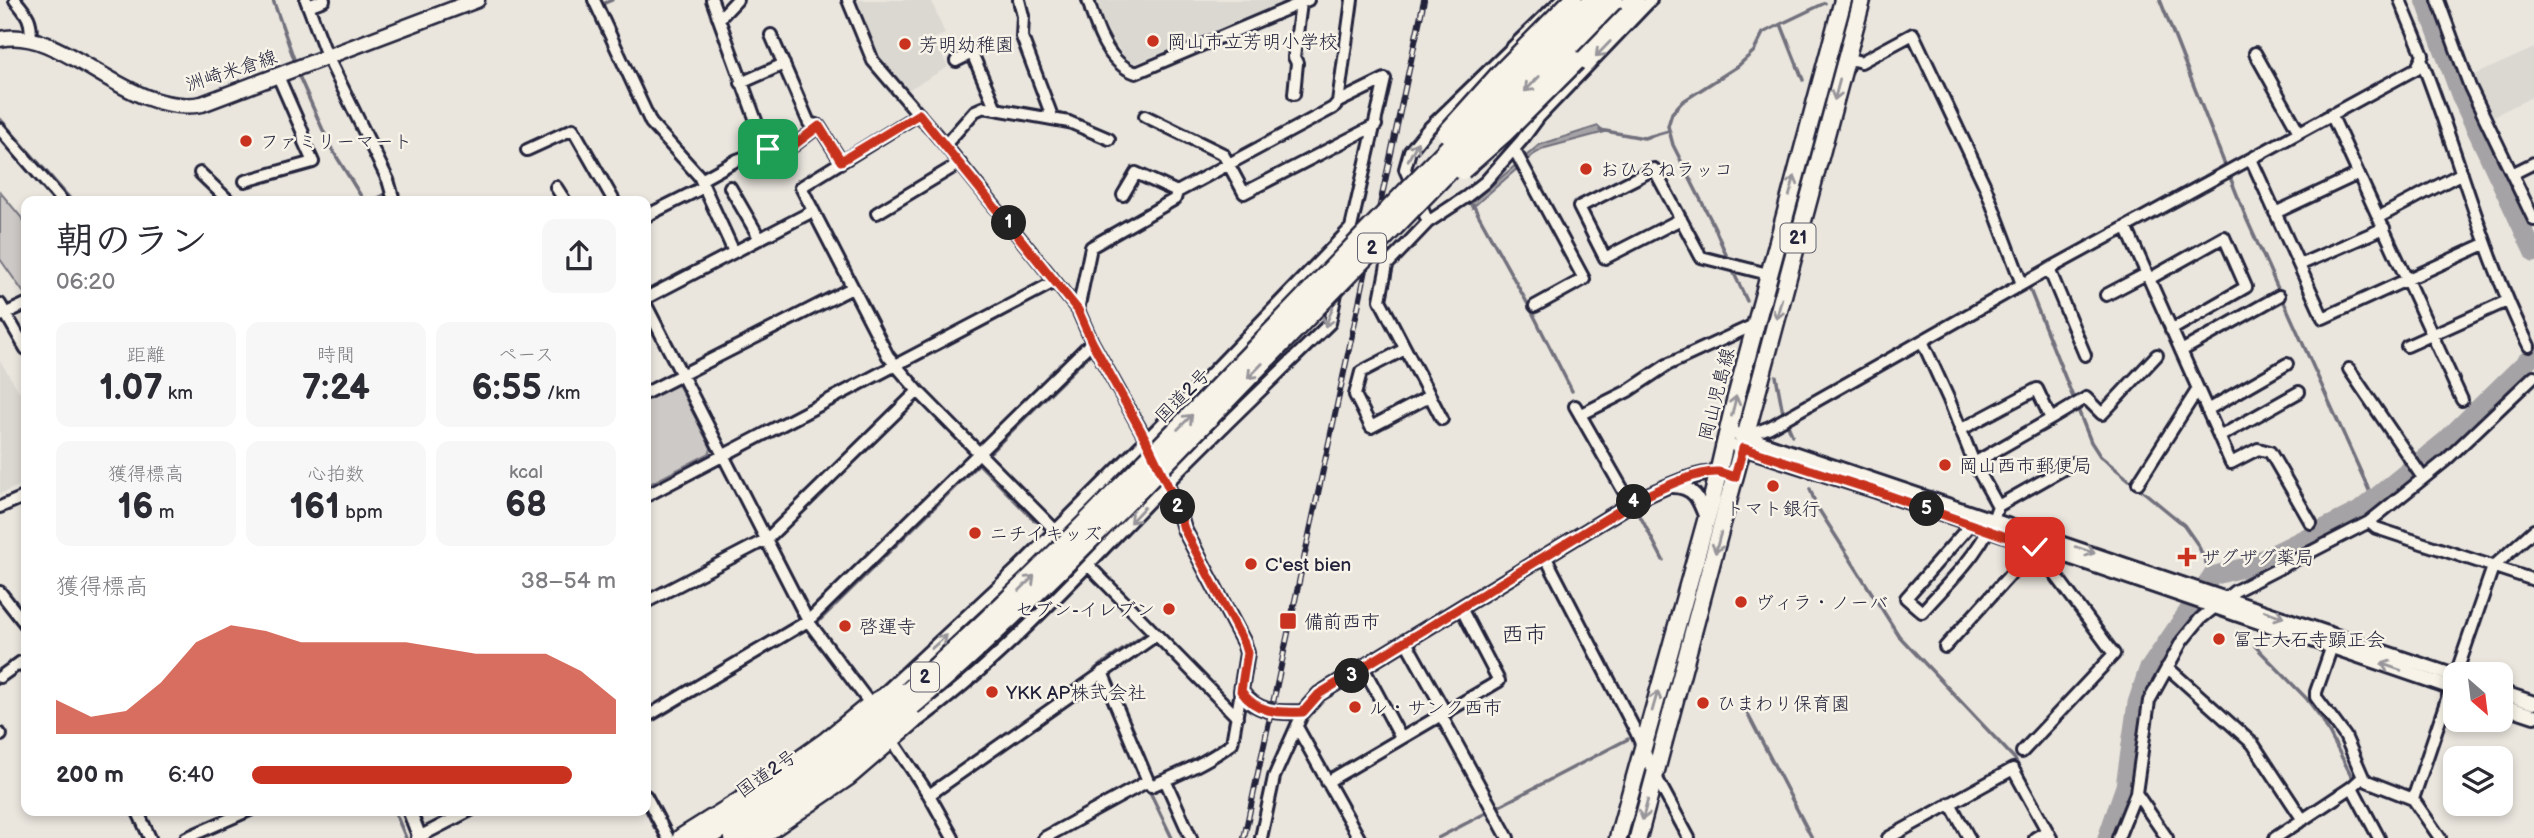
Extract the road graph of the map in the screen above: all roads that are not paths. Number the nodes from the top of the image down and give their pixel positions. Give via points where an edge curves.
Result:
1 (15, 0) edge
2 (324, 0) edge
3 (477, 0) edge
4 (594, 0) edge
5 (712, 0) edge
6 (737, 0) edge
7 (848, 0) edge
8 (1019, 0) edge
9 (1088, 0) edge
10 (1352, 0) edge
11 (1561, 0) edge
12 (1573, 0) edge
13 (1593, 0) edge
14 (1651, 0) edge
15 (1843, 0) edge
16 (1862, 0) edge
17 (2400, 0) edge
18 (2438, 0) edge
19 (1305, 2) edge
20 (307, 3) edge
21 (1625, 3) edge
22 (719, 19) junction
23 (1532, 28) junction
24 (771, 35) dead end
25 (0, 39) edge
26 (30, 40) junction
27 (2255, 53) dead end
28 (327, 56) junction
29 (1846, 58) junction
30 (2421, 59) junction
31 (956, 61) dead end
32 (784, 64) junction
33 (1579, 74) junction
34 (278, 76) junction
35 (741, 83) junction
36 (1294, 94) dead end
37 (1338, 102) junction
38 (996, 109) junction
39 (919, 114) junction
40 (2331, 114) junction
41 (1145, 116) dead end
42 (1053, 120) junction
43 (1376, 125) junction
44 (819, 126) junction
45 (0, 129) edge
46 (759, 129) dead end
47 (2299, 132) junction
48 (1109, 139) dead end
49 (945, 145) junction
50 (527, 150) dead end
51 (1518, 158) junction
52 (2251, 159) junction
53 (841, 161) junction
54 (960, 163) junction
55 (2534, 163) edge
56 (1229, 164) junction
57 (200, 173) dead end
58 (2462, 173) junction
59 (2358, 174) junction
60 (2512, 174) junction
61 (1418, 177) junction
62 (245, 181) dead end
63 (703, 184) junction
64 (556, 187) dead end
65 (730, 187) dead end
66 (1177, 192) junction
67 (1124, 195) dead end
68 (58, 196) edge
69 (224, 196) edge
70 (393, 196) edge
71 (562, 196) edge
72 (611, 196) edge
73 (813, 211) junction
74 (651, 213) edge
75 (877, 213) dead end
76 (2275, 213) junction
77 (2379, 217) junction
78 (1681, 219) junction
79 (2534, 220) edge
80 (1428, 222) junction
81 (1351, 228) junction
82 (2126, 228) junction
83 (2384, 228) junction
84 (760, 239) junction
85 (2485, 244) junction
86 (734, 252) junction
87 (2299, 265) junction
88 (2049, 269) junction
89 (1768, 274) junction
90 (2148, 276) junction
91 (2408, 279) junction
92 (1054, 282) junction
93 (2022, 284) junction
94 (852, 288) junction
95 (651, 295) edge
96 (2106, 295) dead end
97 (2278, 296) dead end
98 (2507, 301) junction
99 (21, 305) edge
100 (1535, 306) dead end
101 (1078, 310) junction
102 (2, 311) edge
103 (651, 315) edge
104 (1756, 324) junction
105 (2171, 330) junction
106 (2433, 334) junction
107 (21, 341) edge
108 (1092, 342) junction
109 (1923, 343) junction
110 (2407, 346) dead end
111 (2529, 346) dead end
112 (1405, 349) junction
113 (2181, 351) junction
114 (2085, 355) dead end
115 (2157, 355) dead end
116 (2287, 364) dead end
117 (896, 365) junction
118 (2349, 369) dead end
119 (682, 375) junction
120 (2534, 376) edge
121 (2198, 389) junction
122 (651, 390) edge
123 (918, 391) junction
124 (2299, 392) dead end
125 (1430, 396) junction
126 (2462, 400) dead end
127 (2207, 410) junction
128 (1441, 419) dead end
129 (2051, 419) junction
130 (1960, 430) junction
131 (1726, 437) junction
132 (2220, 437) junction
133 (1146, 440) junction
134 (1744, 442) junction
135 (724, 454) junction
136 (982, 457) junction
137 (1974, 463) junction
138 (2074, 463) dead end
139 (1718, 472) junction
140 (2421, 476) junction
141 (1735, 477) junction
142 (2138, 483) dead end
143 (1167, 484) junction
144 (1668, 486) junction
145 (1126, 492) junction
146 (651, 493) edge
147 (21, 498) edge
148 (1632, 504) junction
149 (1998, 506) junction
150 (0, 507) edge
151 (1706, 518) junction
152 (2369, 522) junction
153 (2311, 523) dead end
154 (1971, 524) junction
155 (1992, 525) junction
156 (1055, 530) junction
157 (2534, 530) edge
158 (767, 539) junction
159 (2051, 546) junction
160 (2035, 547) junction
161 (1545, 556) junction
162 (1067, 563) junction
163 (1089, 566) junction
164 (2493, 567) junction
165 (2534, 580) edge
166 (0, 592) edge
167 (2205, 598) junction
168 (2226, 598) junction
169 (651, 599) edge
170 (2215, 607) junction
171 (1461, 608) junction
172 (21, 619) edge
173 (811, 624) junction
174 (1156, 636) junction
175 (1406, 642) junction
176 (2332, 646) junction
177 (1945, 647) dead end
178 (944, 661) junction
179 (21, 662) edge
180 (2461, 662) edge
181 (2167, 667) junction
182 (1364, 669) junction
183 (1099, 674) junction
184 (2443, 676) edge
185 (0, 677) edge
186 (2443, 677) edge
187 (1241, 691) junction
188 (2513, 696) edge
189 (2534, 703) edge
190 (871, 705) junction
191 (2513, 709) edge
192 (1303, 712) junction
193 (651, 714) edge
194 (1443, 714) junction
195 (2443, 714) edge
196 (2534, 716) edge
197 (1237, 717) junction
198 (1297, 727) junction
199 (1401, 738) junction
200 (892, 740) junction
201 (1642, 748) junction
202 (2021, 752) dead end
203 (1655, 775) junction
204 (2363, 776) junction
205 (1165, 780) junction
206 (1146, 782) junction
207 (1327, 782) junction
208 (2352, 787) junction
209 (2136, 793) junction
210 (929, 795) junction
211 (2413, 799) junction
212 (1950, 803) junction
213 (651, 806) edge
214 (140, 816) edge
215 (236, 816) edge
216 (410, 816) edge
217 (460, 816) edge
218 (2303, 820) junction
219 (2049, 835) edge
220 (150, 838) edge
221 (186, 838) edge
222 (419, 838) edge
223 (668, 838) edge
224 (682, 838) edge
225 (706, 838) edge
226 (734, 838) edge
227 (757, 838) edge
228 (953, 838) edge
229 (1044, 838) edge
230 (1191, 838) edge
231 (1261, 838) edge
232 (1359, 838) edge
233 (1508, 838) edge
234 (1618, 838) edge
235 (1638, 838) edge
236 (1689, 838) edge
237 (1888, 838) edge
238 (1969, 838) edge
239 (2035, 838) edge
240 (2118, 838) edge
241 (2167, 838) edge
242 (2275, 838) edge
243 (2379, 838) edge
244 (2440, 838) edge

1 - 26 street via 33,24
2 - 20 street
3 - 28 main road, 洲崎米倉線
4 - 63 street via 651,123
5 - 22 street
6 - 22 street
7 - 39 street via 873,61
8 - 42 street via 1022,37
9 - 19 street via 1117,64 1136,73
10 - 37 street
11 - 23 street
12 - 61 highway, bridge via 1449,130
13 - 61 highway, 国道2号 / 2, bridge
14 -> 33 street
89 -> 15 main road, 岡山児島線 / 21
16 - 29 main road, 岡山児島線 / 21
17 - 30 street
18 - 60 street via 2470,87
19 - 36 street via 1294,57
20 - 28 street
21 -> 145 highway, 国道2号 / 2, bridge via 1505,132 1404,214 1267,359
22 - 35 street
23 - 33 street
80 -> 23 street via 1405,169 1410,151
24 - 32 street
25 - 26 main road, 洲崎米倉線
26 - 34 main road, 洲崎米倉線 via 168,105 202,104
27 - 47 street
28 - 34 main road, 洲崎米倉線
28 - 70 street
29 - 93 street via 1861,62 1913,34 1985,186
29 -> 134 main road, 岡山児島線 / 21
30 - 40 street via 2417,68
30 - 58 street
31 - 38 street via 972,53
32 - 35 street
32 - 44 street via 809,123
33 - 51 street via 1539,117
34 - 62 street via 313,162
35 - 46 street
37 - 43 street via 1385,79
37 - 56 street
38 - 42 street
38 - 49 street via 975,111
39 - 49 street
39 - 53 street
40 - 47 street
40 - 59 street
41 - 56 street via 1223,154
42 - 48 street
43 - 56 street via 1244,193
43 - 81 street
44 - 53 street
44 - 63 street via 793,146 737,160
45 - 68 street
47 - 52 street
49 - 54 street
50 - 72 street via 573,129
51 - 80 street
51 - 100 street via 1584,279
52 - 76 street
52 - 82 street
53 - 73 street via 801,187
54 - 75 street
54 - 92 street
55 - 60 street
56 - 66 street
57 - 69 street
58 - 77 street
58 - 85 street
59 - 76 street
59 - 77 street
60 - 79 street
145 -> 61 highway, 国道2号 / 2, bridge
63 - 74 street
63 - 86 street
64 - 71 street
65 - 84 street
66 - 67 street via 1136,173
66 - 101 street via 1175,198 1091,247
73 - 84 street
73 - 94 street
76 - 87 street
77 - 83 street
78 - 78 street via 1654,169 1579,207 1605,258
78 - 89 street via 1701,257
80 - 112 street via 1387,265 1380,300
81 - 133 street
81 -> 143 street via 1330,323
82 - 88 street
82 - 90 street
83 - 87 street
83 - 91 street
84 - 86 street
85 - 91 street
85 - 98 street
86 - 95 street
87 - 91 street via 2323,318
88 - 93 street
88 - 114 street
89 - 104 main road, 岡山児島線 / 21
90 - 96 street
90 - 105 street
90 - 105 street via 2224,237 2246,287
91 - 106 street
92 - 101 street
92 - 117 street
93 - 109 street
94 - 117 street
94 - 119 street
97 - 113 street
98 - 106 street
98 - 111 street
99 - 102 street
101 - 108 street
102 - 107 street
103 - 119 street
131 -> 104 main road, 岡山児島線 / 21
104 - 148 street via 1667,365 1628,391 1578,411
105 - 113 street
106 - 110 street
106 - 126 street
108 - 133 street
108 - 136 street
109 - 130 street
109 - 134 street
112 - 125 street
112 - 125 street via 1361,372 1355,394 1371,427
113 - 121 street
115 - 129 street via 2102,414 2086,398
116 - 127 street
117 - 123 street
117 - 135 street
118 - 140 street
119 - 122 street
119 - 135 street
120 - 140 street via 2446,460
121 - 127 street
121 - 142 street
123 - 136 street
123 - 158 street
124 - 132 street
125 - 128 street
127 - 132 street
129 - 130 street via 2037,389
129 - 137 street
130 - 137 street
131 - 134 street
131 - 139 main road, 岡山児島線 / 21
132 - 153 street via 2231,463 2258,449 2270,452
133 - 143 street
133 - 156 street
134 - 141 main road, 岡山児島線 / 21
134 - 154 street
134 - 155 street
135 - 146 street
135 - 158 street
136 - 156 street
136 - 173 street
137 - 149 street
138 - 149 street
139 - 141 street
139 - 144 street
139 - 151 main road, 岡山児島線 / 21
140 - 152 street
141 -> 203 main road, 岡山児島線 / 21
143 -> 163 street
143 - 187 street via 1184,529 1244,643 1247,653
144 - 148 street
144 - 151 street via 1692,490
145 - 162 highway, 国道2号 / 2
178 -> 145 highway, 国道2号 / 2
147 - 150 street
148 - 161 street
149 - 155 street
201 -> 151 main road, 岡山児島線 / 21
152 - 164 street
152 - 168 street
154 - 155 street
154 - 155 street via 1906,598 1922,612 1981,546
155 - 159 street
155 - 160 street
190 -> 156 street
157 - 164 street
158 - 169 street
158 - 173 street
159 - 160 street
159 - 167 street
159 - 202 street via 2046,562 2114,654
160 - 177 street
161 - 171 street
161 - 201 street
162 - 200 highway via 1019,622
162 - 226 highway, 国道2号 / 2 via 906,712 805,792
163 - 174 street
163 - 200 street via 951,697
164 - 165 street
164 - 180 street
166 - 172 street
167 - 168 street
167 - 170 street
168 - 170 street
168 -> 184 street
170 - 176 street
170 - 181 street via 2182,641
171 - 175 street
171 - 194 street via 1499,681
173 - 190 street
173 - 193 street
174 - 183 street
174 - 197 street
175 - 182 street
175 - 194 street
186 -> 176 street
176 - 204 street via 2316,697 2345,736
178 - 190 highway
178 - 225 highway, 国道2号 / 2 via 794,781
179 - 185 street
181 - 209 street via 2150,701
181 - 218 street via 2253,744
182 - 192 street via 1319,694
182 - 199 street
183 - 206 street
183 - 210 street
187 - 192 street via 1258,708
187 - 197 street
188 - 189 street
190 - 224 highway via 754,793
191 - 196 street
192 - 198 street
194 - 199 street
194 - 233 street
195 - 211 street
197 - 205 street via 1232,743
198 - 207 street
198 - 231 street via 1274,777
199 - 207 street
200 - 210 street
200 - 227 highway
201 - 203 street
201 - 234 main road, 岡山児島線 / 21
203 -> 235 main road, 岡山児島線 / 21
203 - 236 street
204 - 208 street
204 - 211 street
205 - 206 street via 1151,786
205 - 230 street
206 - 229 street
207 - 232 street
208 - 218 street
208 - 243 street
209 - 240 street
209 - 241 street
210 - 228 street
211 - 244 street
212 - 219 street via 2012,769
212 - 237 street
212 - 238 street
213 - 223 street
214 - 220 street
215 - 221 street
216 - 222 street
217 - 222 street
218 - 242 street
219 - 239 street

